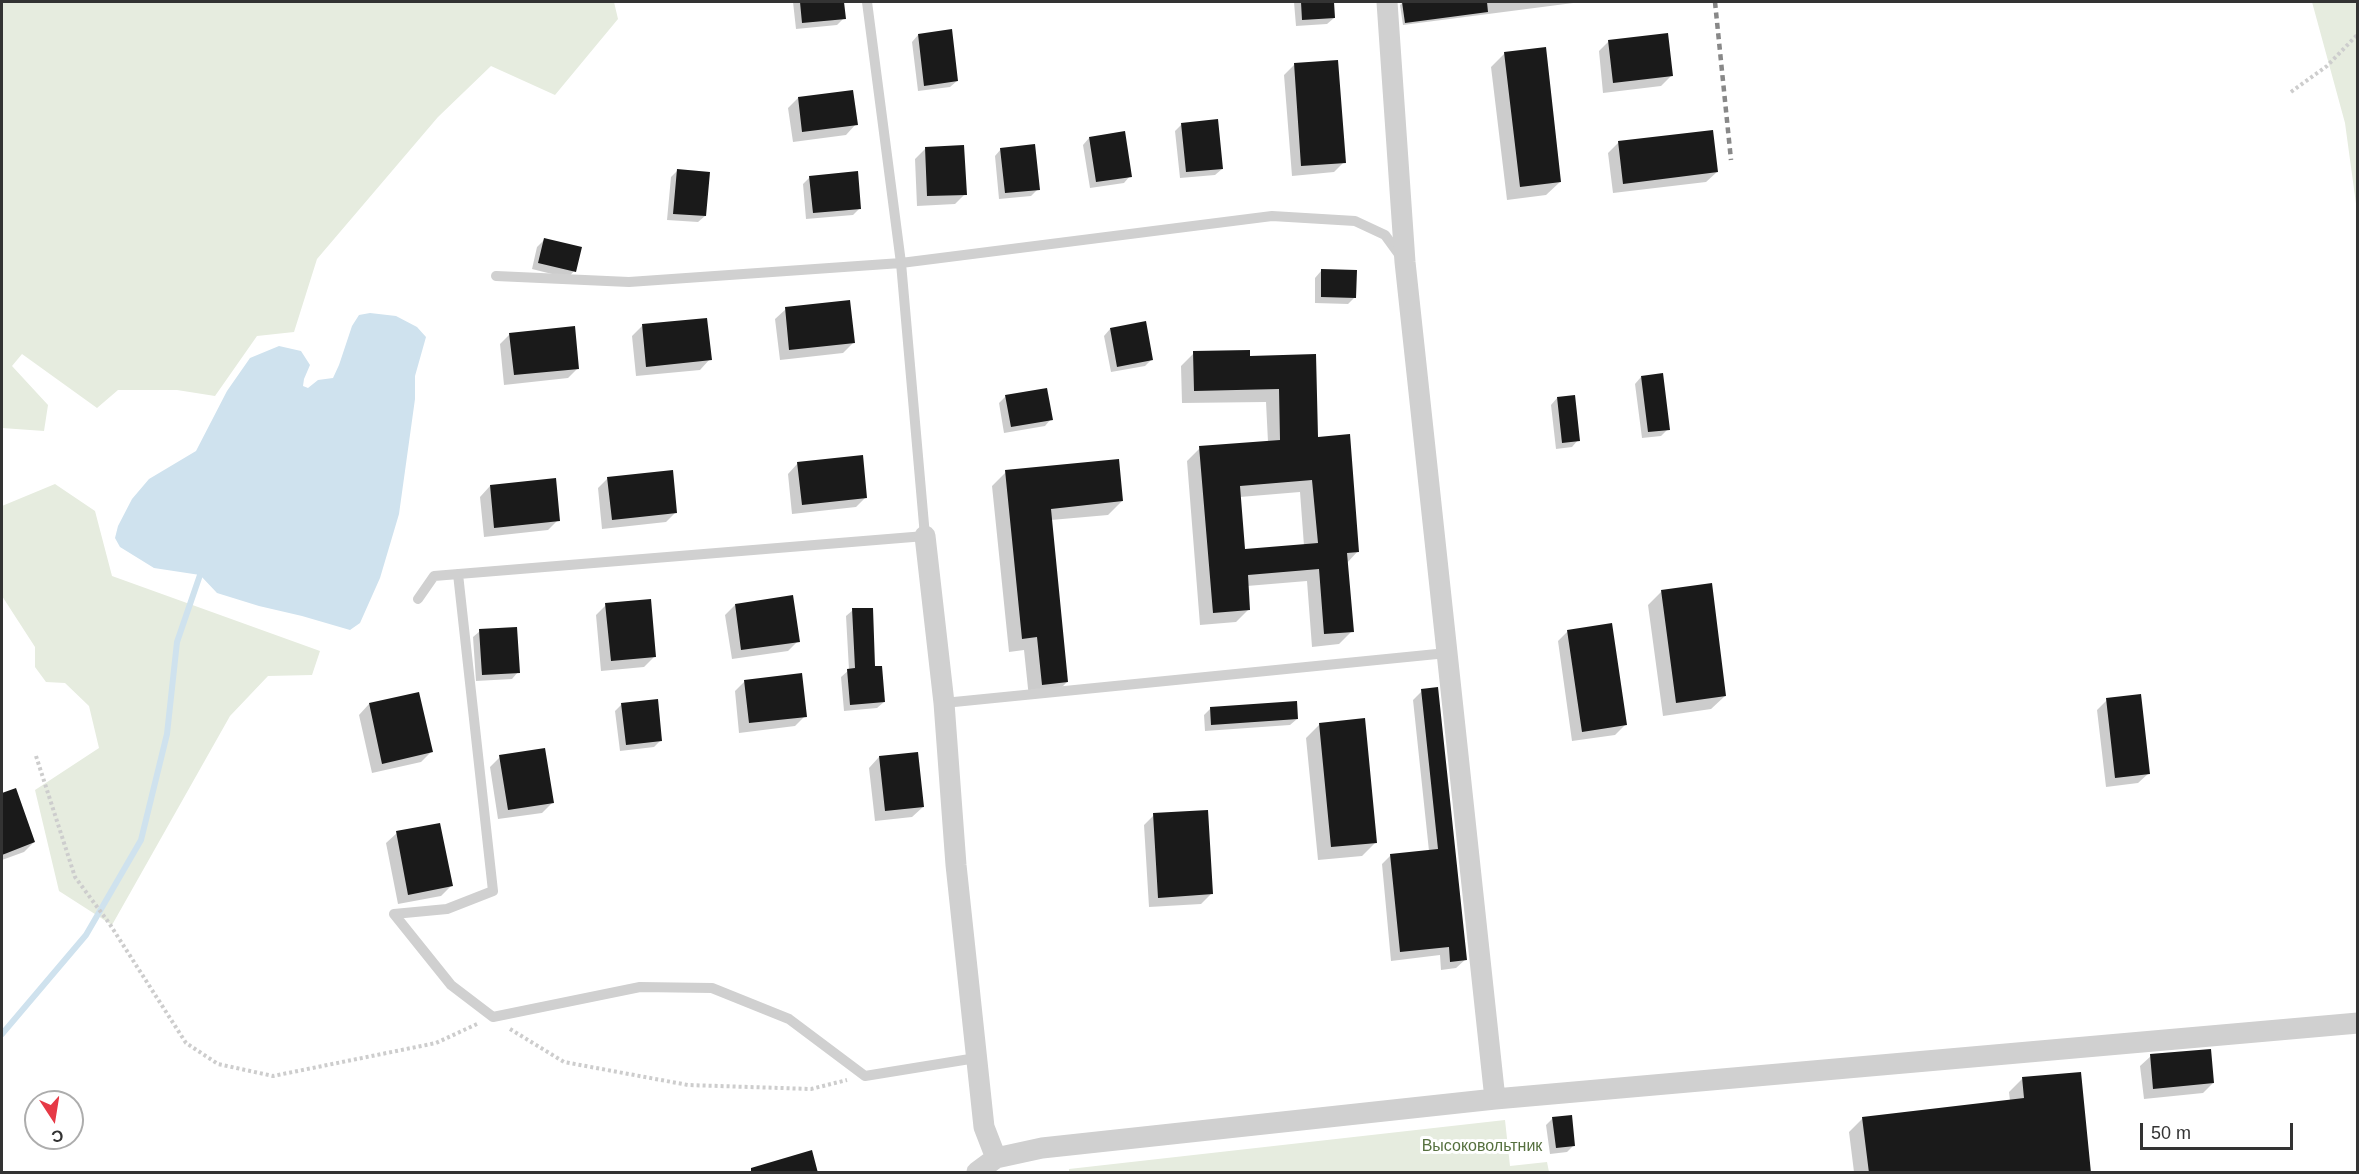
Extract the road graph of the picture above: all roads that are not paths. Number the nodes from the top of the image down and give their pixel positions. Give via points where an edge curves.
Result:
1 (867, 2) edge
2 (1387, 2) edge
3 (1405, 262) junction
4 (901, 263) junction
5 (496, 276) dead end
6 (925, 536) junction
7 (458, 574) junction
8 (418, 598) dead end
9 (1446, 653) junction
10 (944, 703) junction
11 (2358, 1023) edge
12 (976, 1058) junction
13 (1495, 1099) junction
14 (996, 1158) junction
15 (977, 1173) edge

1 - 4 lane
2 - 3 street
3 - 4 lane via 1385,234 1355,220 1272,216
3 - 9 street
4 - 5 lane via 629,282
4 - 6 lane
6 - 7 lane
6 - 10 street
7 - 8 lane via 434,576
7 - 12 lane via 493,891 447,909 394,914 451,985 493,1017 640,987 712,988 789,1019 865,1076
9 - 10 lane
9 - 13 street
10 - 12 street
11 - 13 street
12 - 14 street via 984,1127
13 - 14 street via 1042,1148
14 - 15 street

